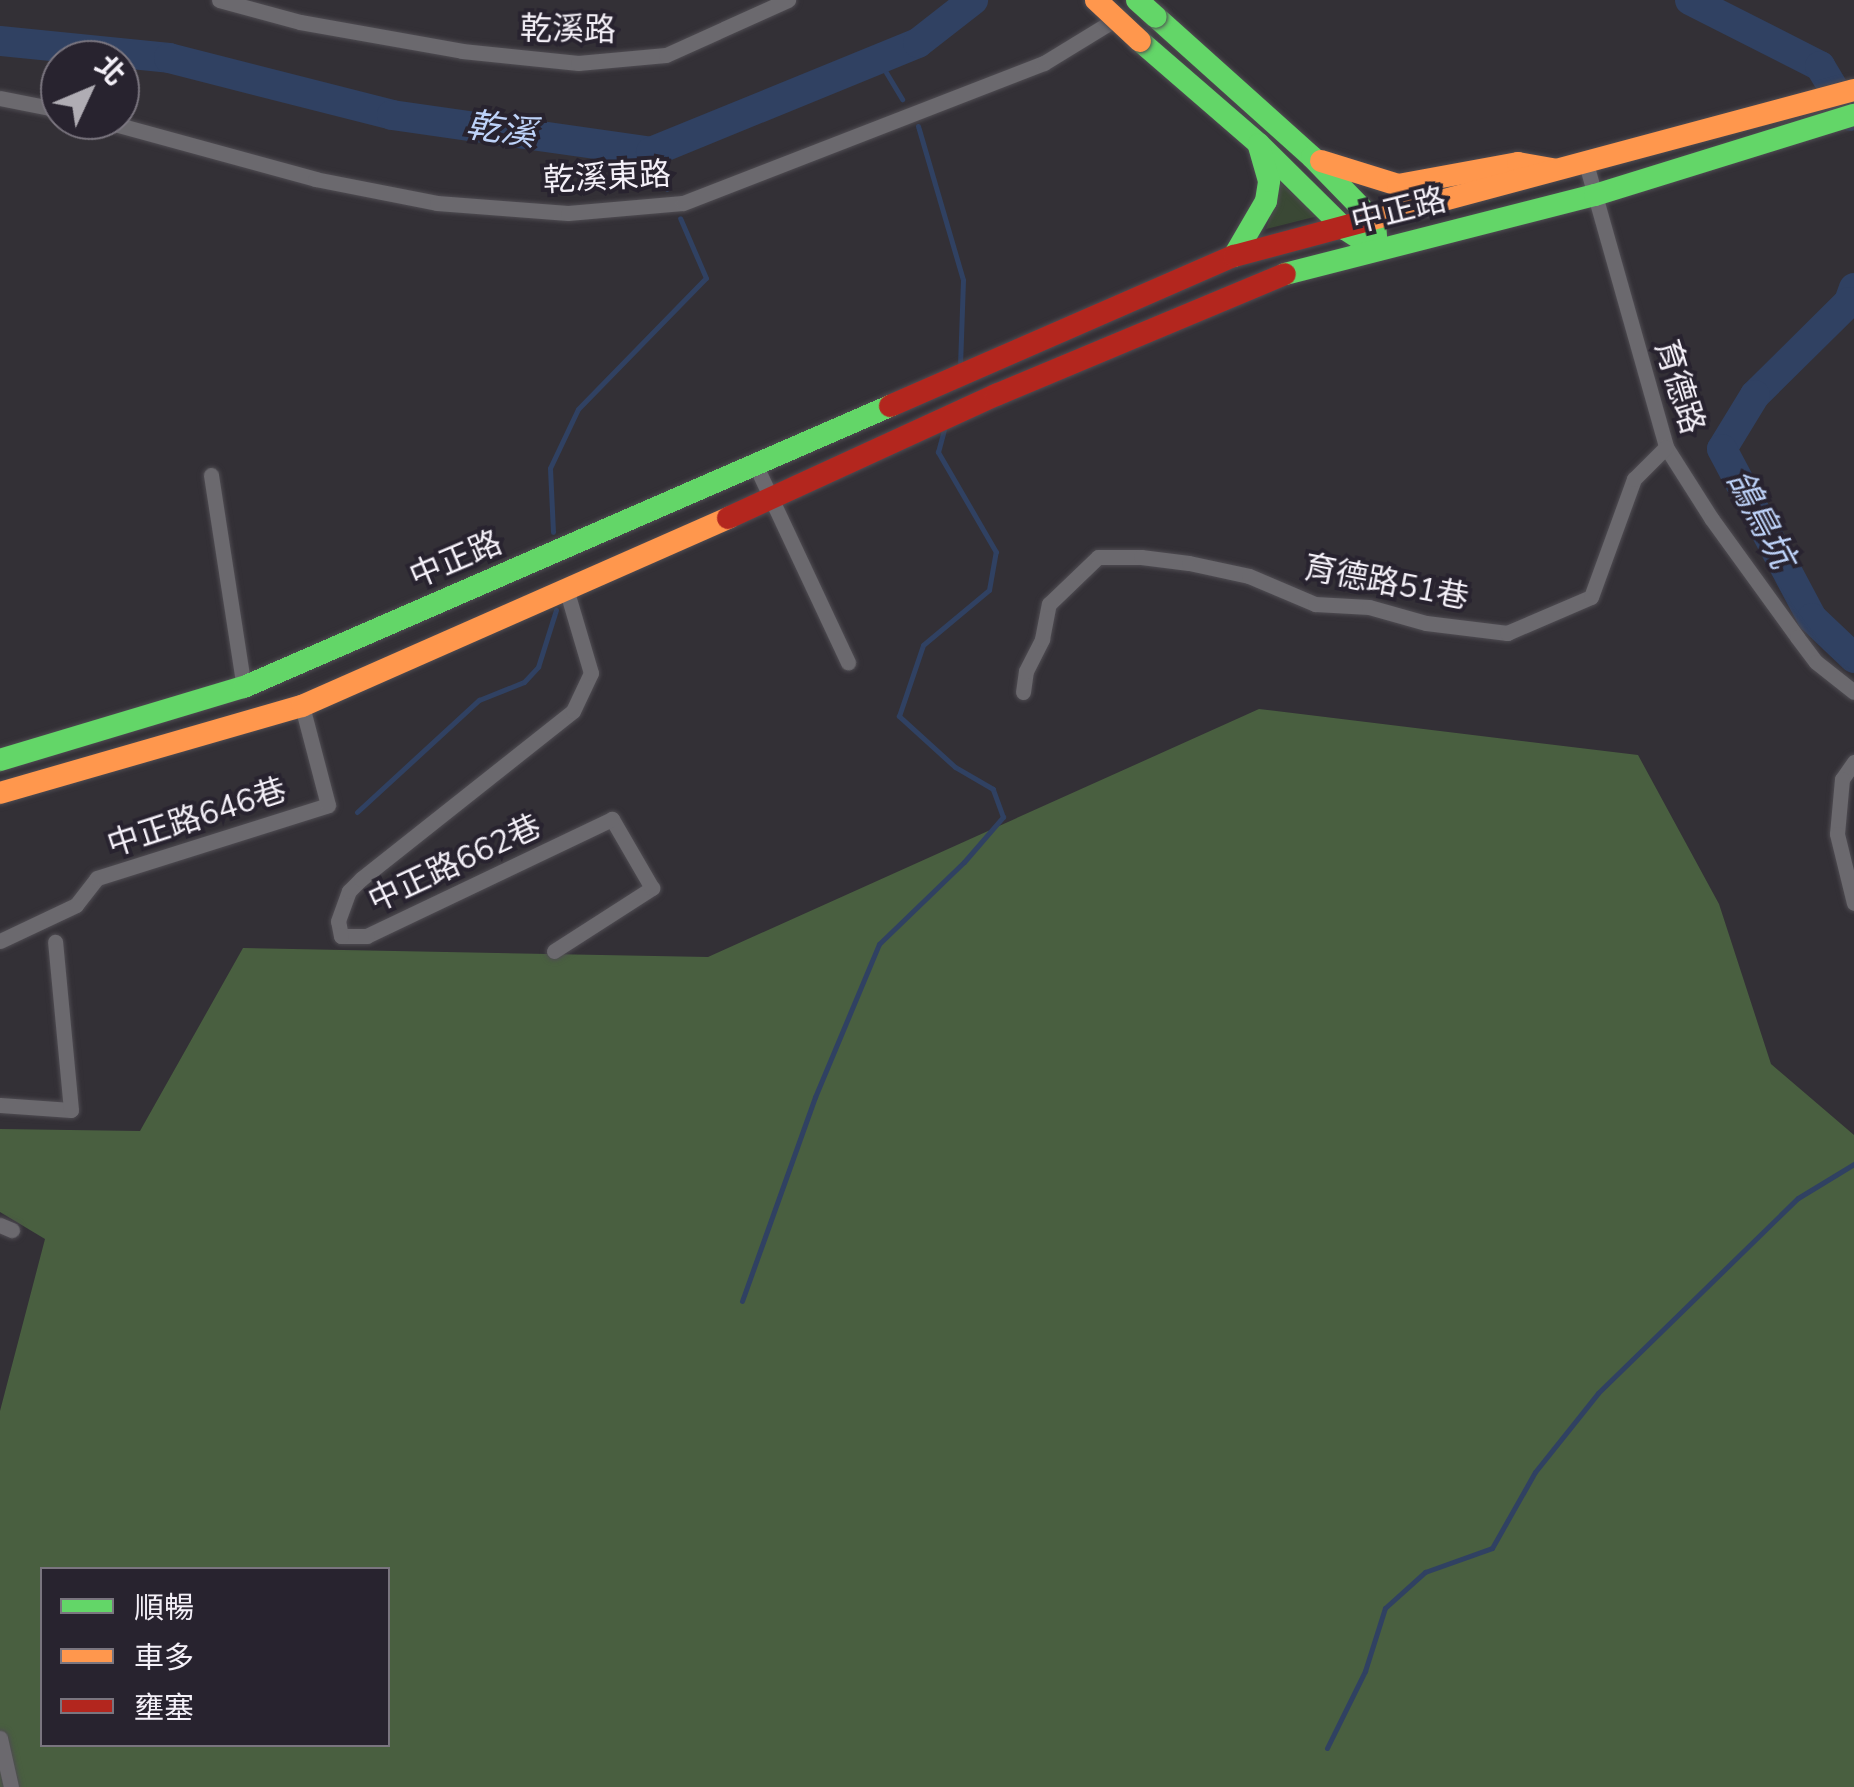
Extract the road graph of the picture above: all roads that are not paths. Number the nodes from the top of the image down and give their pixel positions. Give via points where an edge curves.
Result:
1 (219, 0) edge
2 (788, 0) edge
3 (1096, 0) edge
4 (1145, 6) edge
5 (1854, 90) edge
6 (0, 98) edge
7 (40, 106) edge
8 (1854, 116) edge
9 (140, 131) edge
10 (1259, 144) junction
11 (1312, 157) junction
12 (1585, 160) junction
13 (1553, 169) junction
14 (1594, 195) junction
15 (1375, 222) junction
16 (1345, 229) junction
17 (1377, 250) junction
18 (1234, 256) junction
19 (1666, 447) junction
20 (756, 466) junction
21 (210, 475) dead end
22 (772, 500) junction
23 (567, 592) junction
24 (334, 648) junction
25 (848, 662) dead end
26 (353, 684) junction
27 (244, 686) junction
28 (1022, 692) dead end
29 (1854, 692) edge
30 (302, 706) junction
31 (0, 760) edge
32 (1854, 762) edge
33 (0, 793) edge
34 (1854, 903) edge
35 (0, 942) edge
36 (55, 942) dead end
37 (554, 952) dead end
38 (0, 1105) edge
39 (0, 1738) edge
40 (12, 1787) edge

1 - 2 street, 乾溪路 via 462,51 578,63 666,56
3 - 10 main road, bridge
4 - 9 street, 乾溪東路 via 1044,63 683,203 568,213 438,203 315,180
4 - 11 main road
5 - 12 main road, 中正路
6 - 7 street
8 - 14 main road, 中正路
10 - 16 main road
10 - 18 main road via 1269,181 1266,201
11 - 13 main road via 1398,185 1518,163
11 - 15 main road
12 - 13 main road, 中正路
12 - 14 street, 育德路
13 - 15 main road, 中正路
14 - 17 main road, 中正路
14 - 19 street, 育德路
15 - 16 main road, 中正路
15 - 17 main road
16 - 17 main road
16 - 18 main road, 中正路
17 - 22 main road, 中正路 via 1276,276
18 - 20 main road, 中正路
19 - 28 street, 育德路51巷 via 1634,480 1590,597 1507,633 1426,623 1369,607 1315,604 1250,576 1189,564 1098,557 1048,604
19 - 29 street, 育德路 via 1816,662
20 - 22 street
20 - 24 main road, 中正路
21 - 27 street
22 - 23 main road
22 - 25 street
23 - 26 main road
23 - 37 street, 中正路662巷 via 590,672 573,711 361,879 348,891 338,921 341,936 367,936 612,819 652,888
24 - 26 main road
24 - 27 main road, 中正路
26 - 30 main road
27 - 31 main road, 中正路
30 - 33 main road
30 - 35 street, 中正路646巷 via 328,805 97,878 76,905
32 - 34 street via 1842,779 1837,834
36 - 38 street via 71,1110
39 - 40 street

